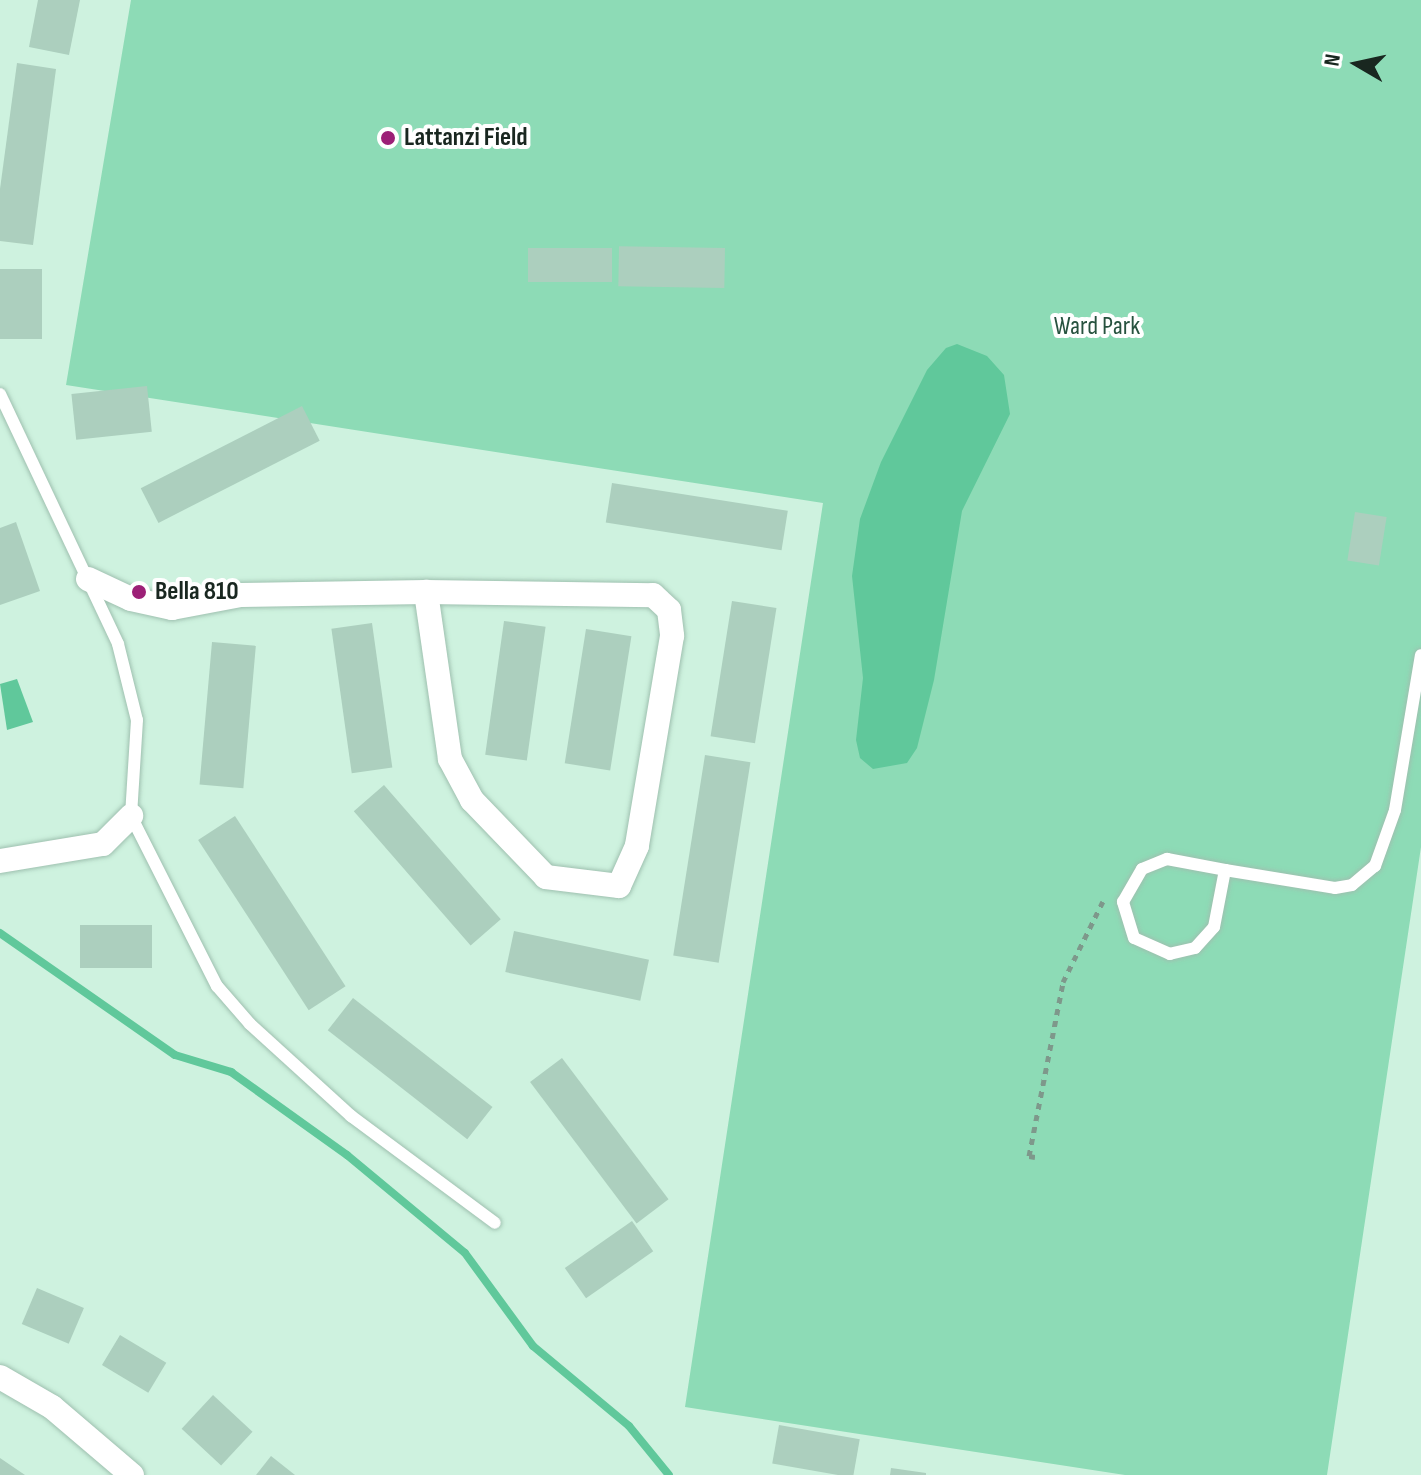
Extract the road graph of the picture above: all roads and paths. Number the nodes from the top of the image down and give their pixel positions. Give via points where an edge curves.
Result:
1 (0, 394) edge
2 (88, 579) junction
3 (426, 592) junction
4 (1421, 655) edge
5 (131, 816) junction
6 (0, 861) edge
7 (1225, 870) junction
8 (1123, 902) junction
9 (1035, 1157) dead end
10 (495, 1223) dead end
11 (0, 1377) edge
12 (132, 1475) edge

1 - 2 lane
2 - 3 street via 131,599 172,608 241,595
2 - 5 lane via 118,644 137,720
3 - 3 street via 653,595 669,610 672,636 637,846 619,886 546,877 472,800 450,759
4 - 7 lane via 1395,810 1375,866 1352,885 1335,888
5 - 6 street via 103,844
5 - 10 lane via 217,986 250,1024 351,1116
7 - 8 lane via 1181,860 1153,863 1133,878
7 - 8 lane via 1214,927 1183,953 1144,947 1128,927
8 - 9 path via 1104,898 1067,969 1029,1156
11 - 12 street via 52,1407

